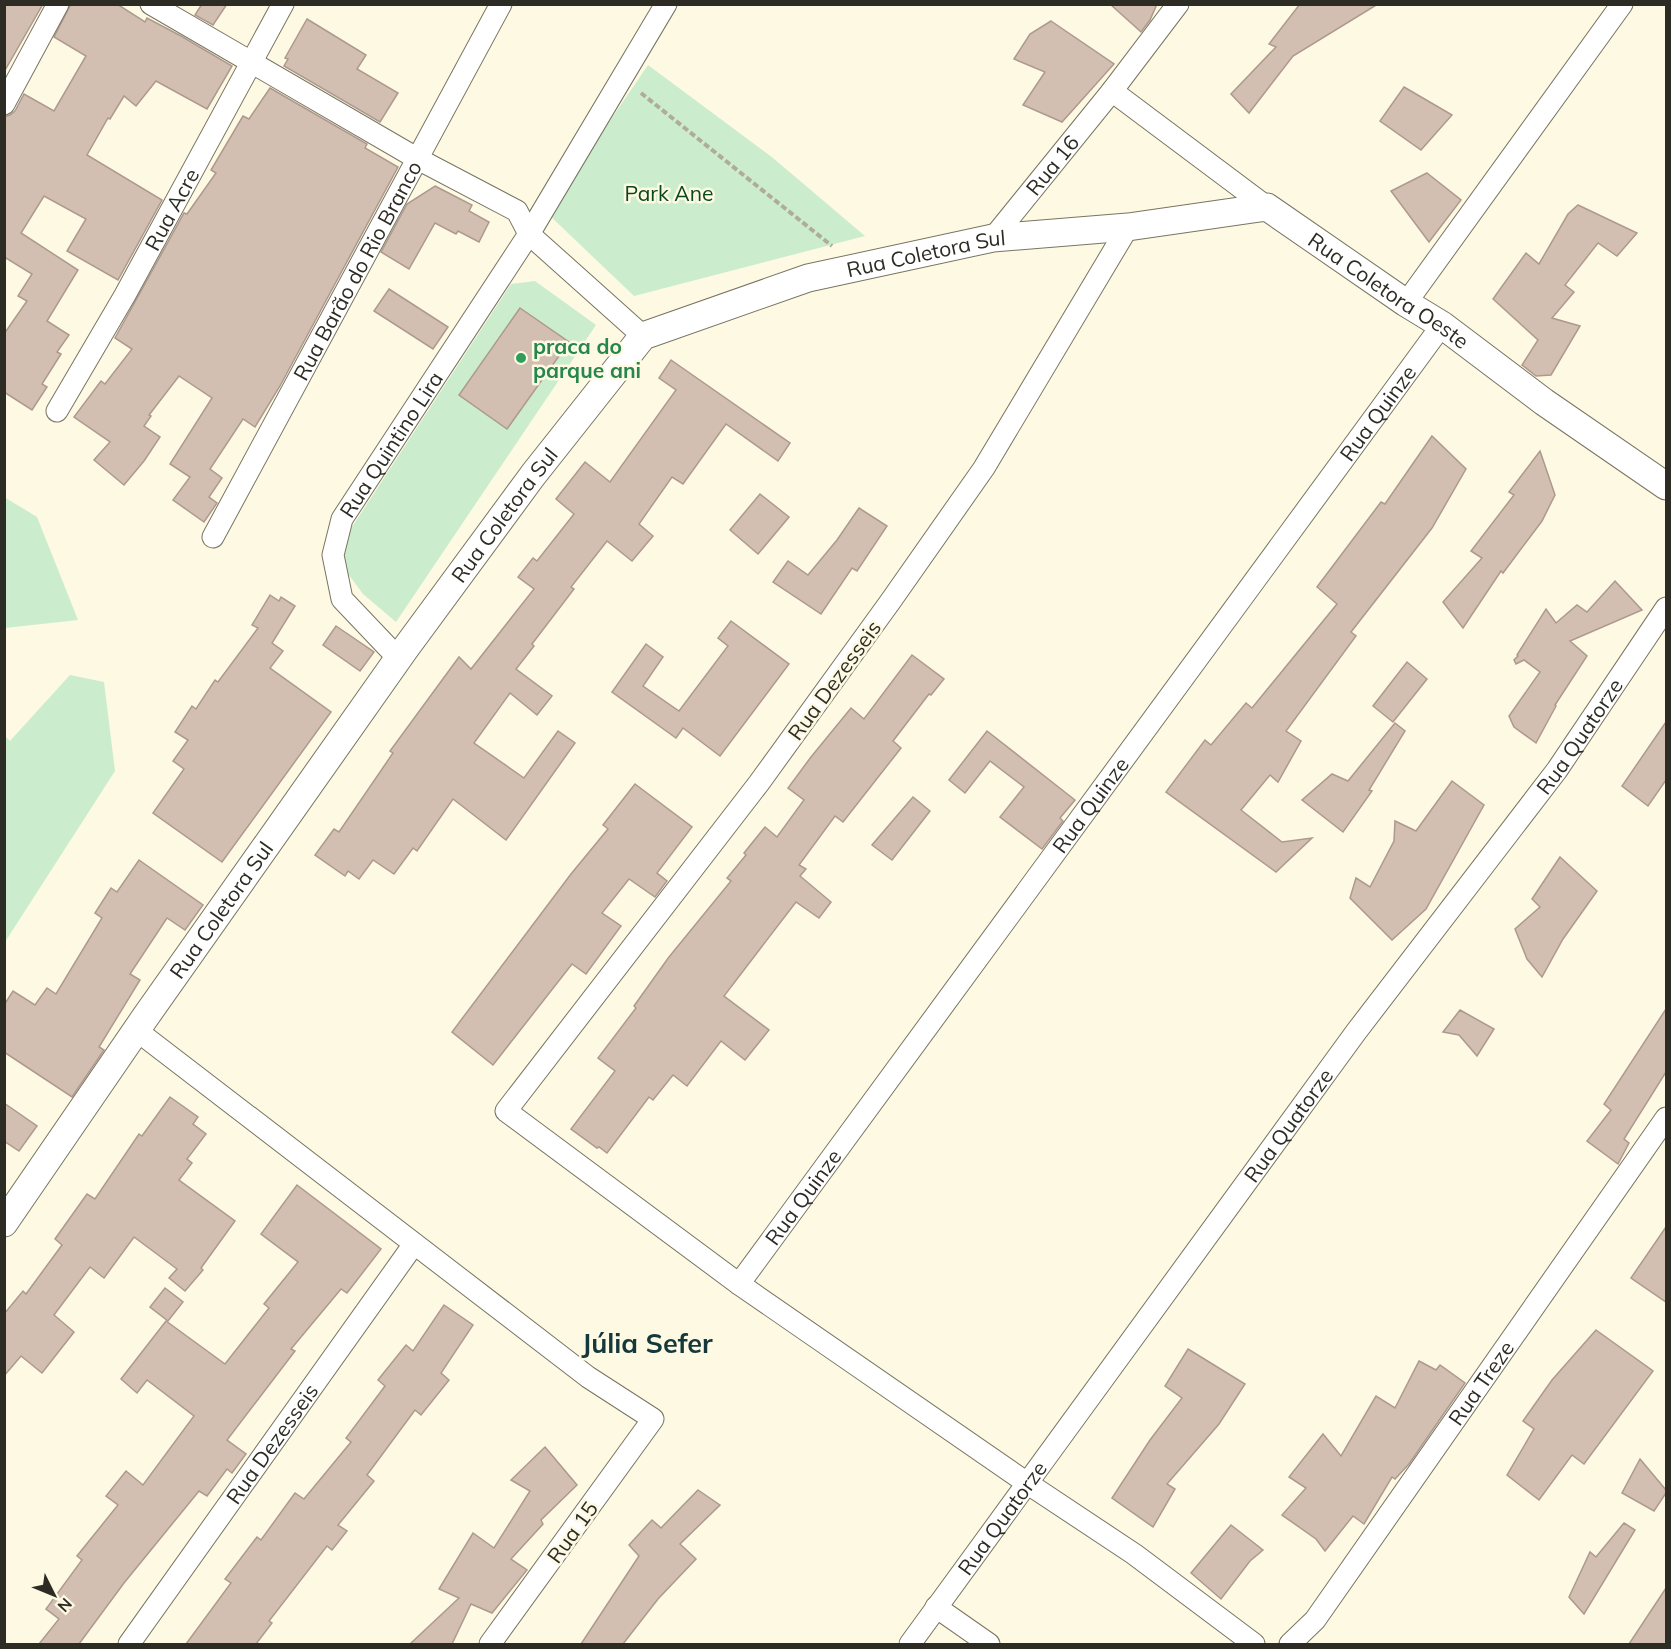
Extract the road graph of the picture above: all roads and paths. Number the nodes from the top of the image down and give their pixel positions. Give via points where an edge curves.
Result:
1 (58, 4) edge
2 (151, 4) edge
3 (283, 4) edge
4 (501, 4) edge
5 (666, 4) edge
6 (1178, 4) edge
7 (1622, 4) edge
8 (251, 62) junction
9 (622, 77) junction
10 (1112, 91) junction
11 (4, 104) edge
12 (418, 159) junction
13 (1267, 207) junction
14 (1128, 227) junction
15 (529, 234) junction
16 (993, 238) junction
17 (858, 268) junction
18 (1406, 303) junction
19 (1442, 325) junction
20 (643, 336) junction
21 (57, 411) dead end
22 (1663, 477) edge
23 (213, 537) dead end
24 (1666, 608) edge
25 (399, 659) junction
26 (136, 1030) junction
27 (1666, 1118) edge
28 (4, 1223) edge
29 (414, 1244) junction
30 (739, 1284) junction
31 (1027, 1483) junction
32 (936, 1607) junction
33 (129, 1644) edge
34 (490, 1644) edge
35 (910, 1644) edge
36 (989, 1644) edge
37 (1254, 1644) edge
38 (1290, 1644) edge

1 - 11 street
2 - 8 street
3 - 8 street, Rua Acre
4 - 12 street, Rua Barão do Rio Branco
5 - 9 street, Rua Quintino Lira
6 - 10 street, Rua 16
7 - 18 street
8 - 12 street
8 - 21 street, Rua Acre via 125,295
9 - 15 street, Rua Quintino Lira
9 - 17 path
10 - 13 street, Rua Coletora Oeste
10 - 16 street, Rua 16
12 - 15 street via 517,211
12 - 23 street, Rua Barão do Rio Branco
13 - 14 street, Rua Coletora Sul
13 - 18 street, Rua Coletora Oeste
14 - 16 street, Rua Coletora Sul
14 - 30 street, Rua Dezesseis via 984,468 890,602 759,783 506,1111
15 - 20 street
15 - 25 street, Rua Quintino Lira via 342,519 333,555 342,598
16 - 17 street, Rua Coletora Sul
17 - 20 street, Rua Coletora Sul via 808,278
18 - 19 street, Rua Coletora Oeste
19 - 22 street, Rua Coletora Oeste via 1544,402
19 - 30 street, Rua Quinze
20 - 25 street, Rua Coletora Sul via 533,475
24 - 31 street, Rua Quatorze via 1557,770 1356,1032
25 - 26 street, Rua Coletora Sul
26 - 28 street, Rua Coletora Sul
26 - 29 street
27 - 38 street, Rua Treze via 1315,1620
29 - 33 street, Rua Dezesseis
29 - 34 street, Rua 15 via 588,1377 653,1419
30 - 31 street
31 - 32 street, Rua Quatorze
31 - 37 street via 1134,1554
32 - 35 street, Rua Quatorze
32 - 36 street

